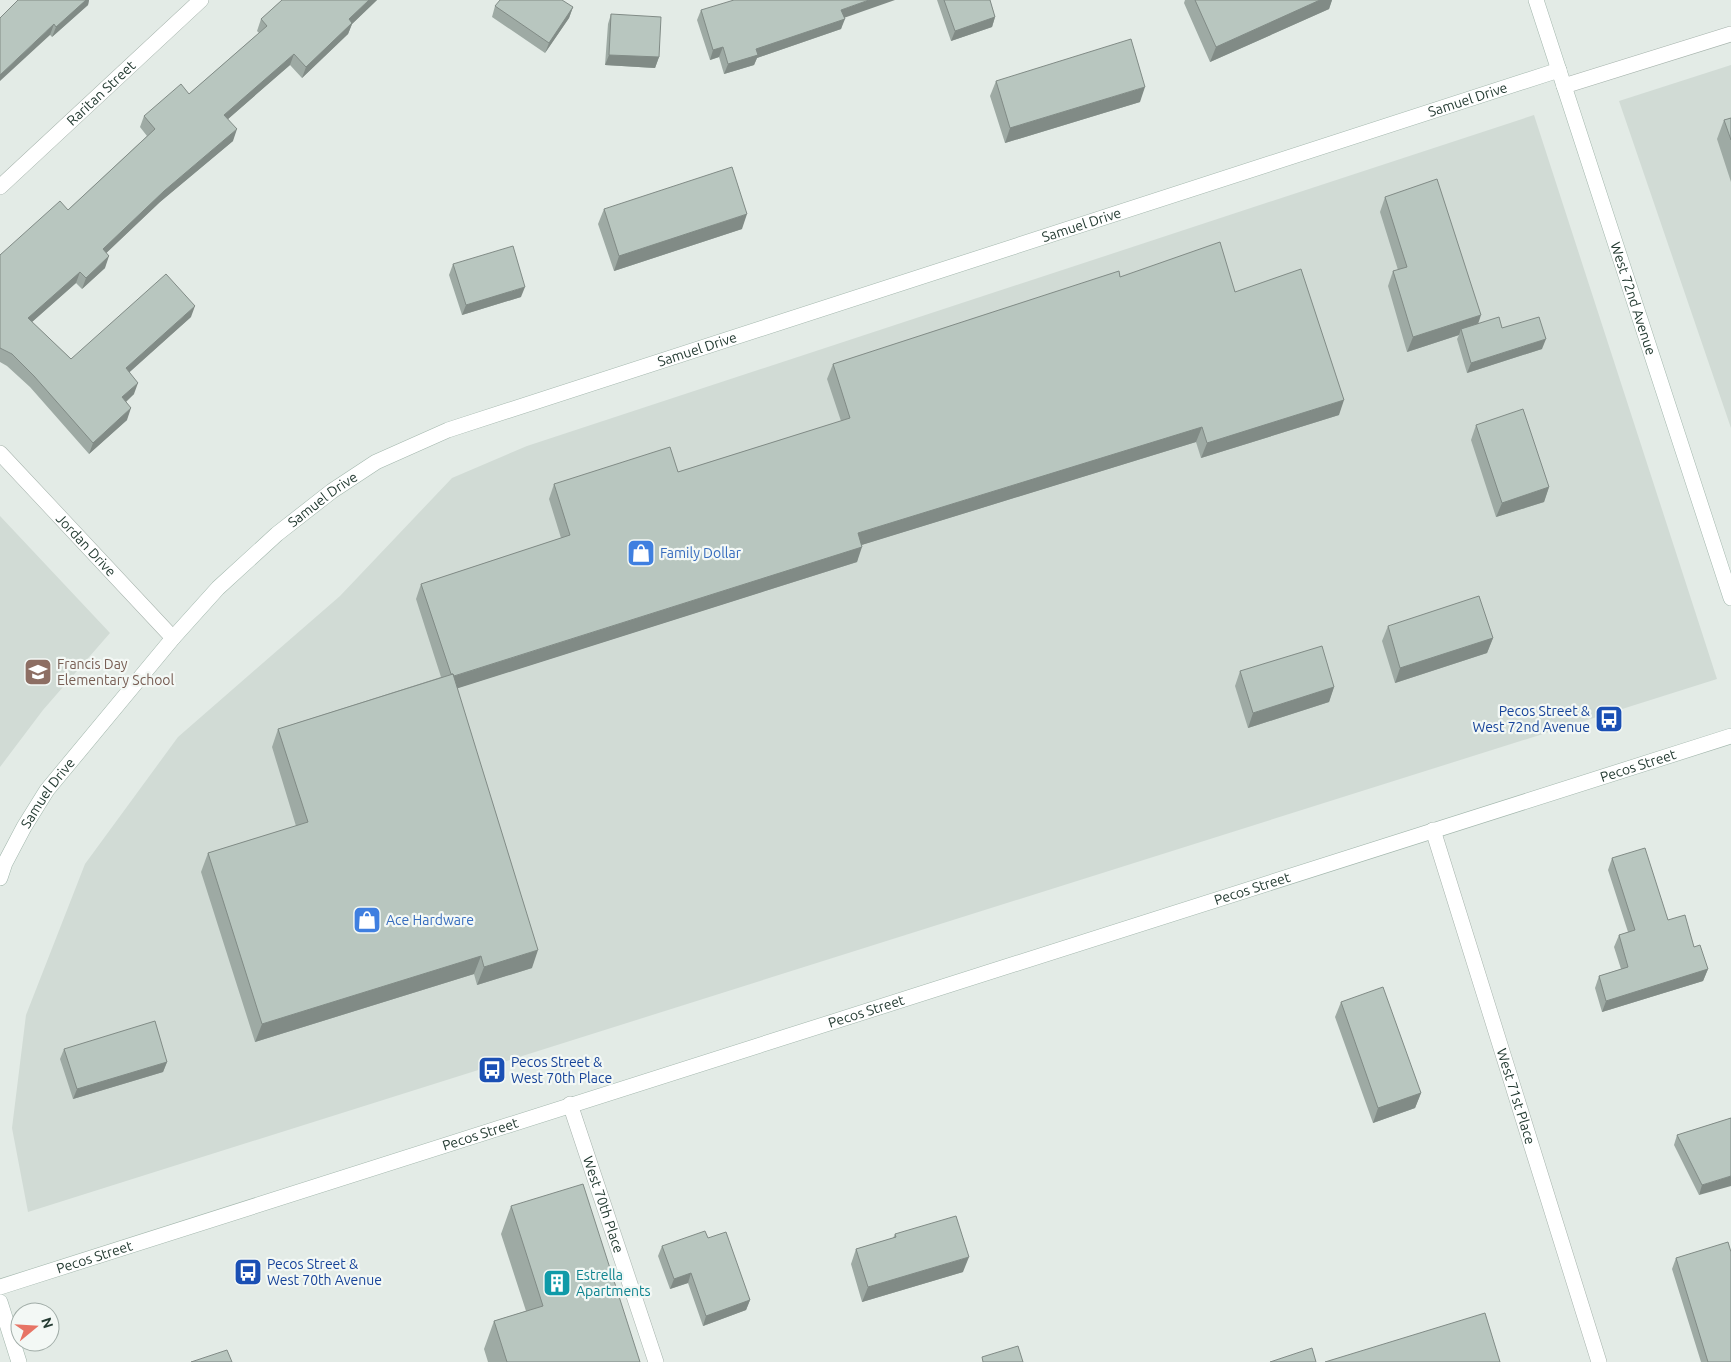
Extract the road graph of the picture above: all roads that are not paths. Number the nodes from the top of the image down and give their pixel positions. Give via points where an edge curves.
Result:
1 (201, 0) edge
2 (1536, 0) edge
3 (1731, 34) edge
4 (1559, 70) junction
5 (1564, 86) junction
6 (0, 187) edge
7 (0, 453) edge
8 (1731, 598) edge
9 (173, 638) junction
10 (1731, 736) edge
11 (1433, 830) junction
12 (0, 878) edge
13 (570, 1104) junction
14 (0, 1287) edge
15 (0, 1302) edge
16 (20, 1362) edge
17 (656, 1362) edge
18 (1599, 1362) edge

1 - 6 street, Raritan Street
2 - 4 street, West 72nd Avenue
3 - 5 street
4 - 5 street, West 72nd Avenue
4 - 9 street, Samuel Drive via 448,430 376,462 332,491 233,574
5 - 8 street, West 72nd Avenue
7 - 9 street, Jordan Drive
9 - 12 street, Samuel Drive via 48,790 24,828
10 - 11 street, Pecos Street
11 - 13 street, Pecos Street
11 - 18 street, West 71st Place
13 - 14 street, Pecos Street
13 - 17 street, West 70th Place
15 - 16 street

